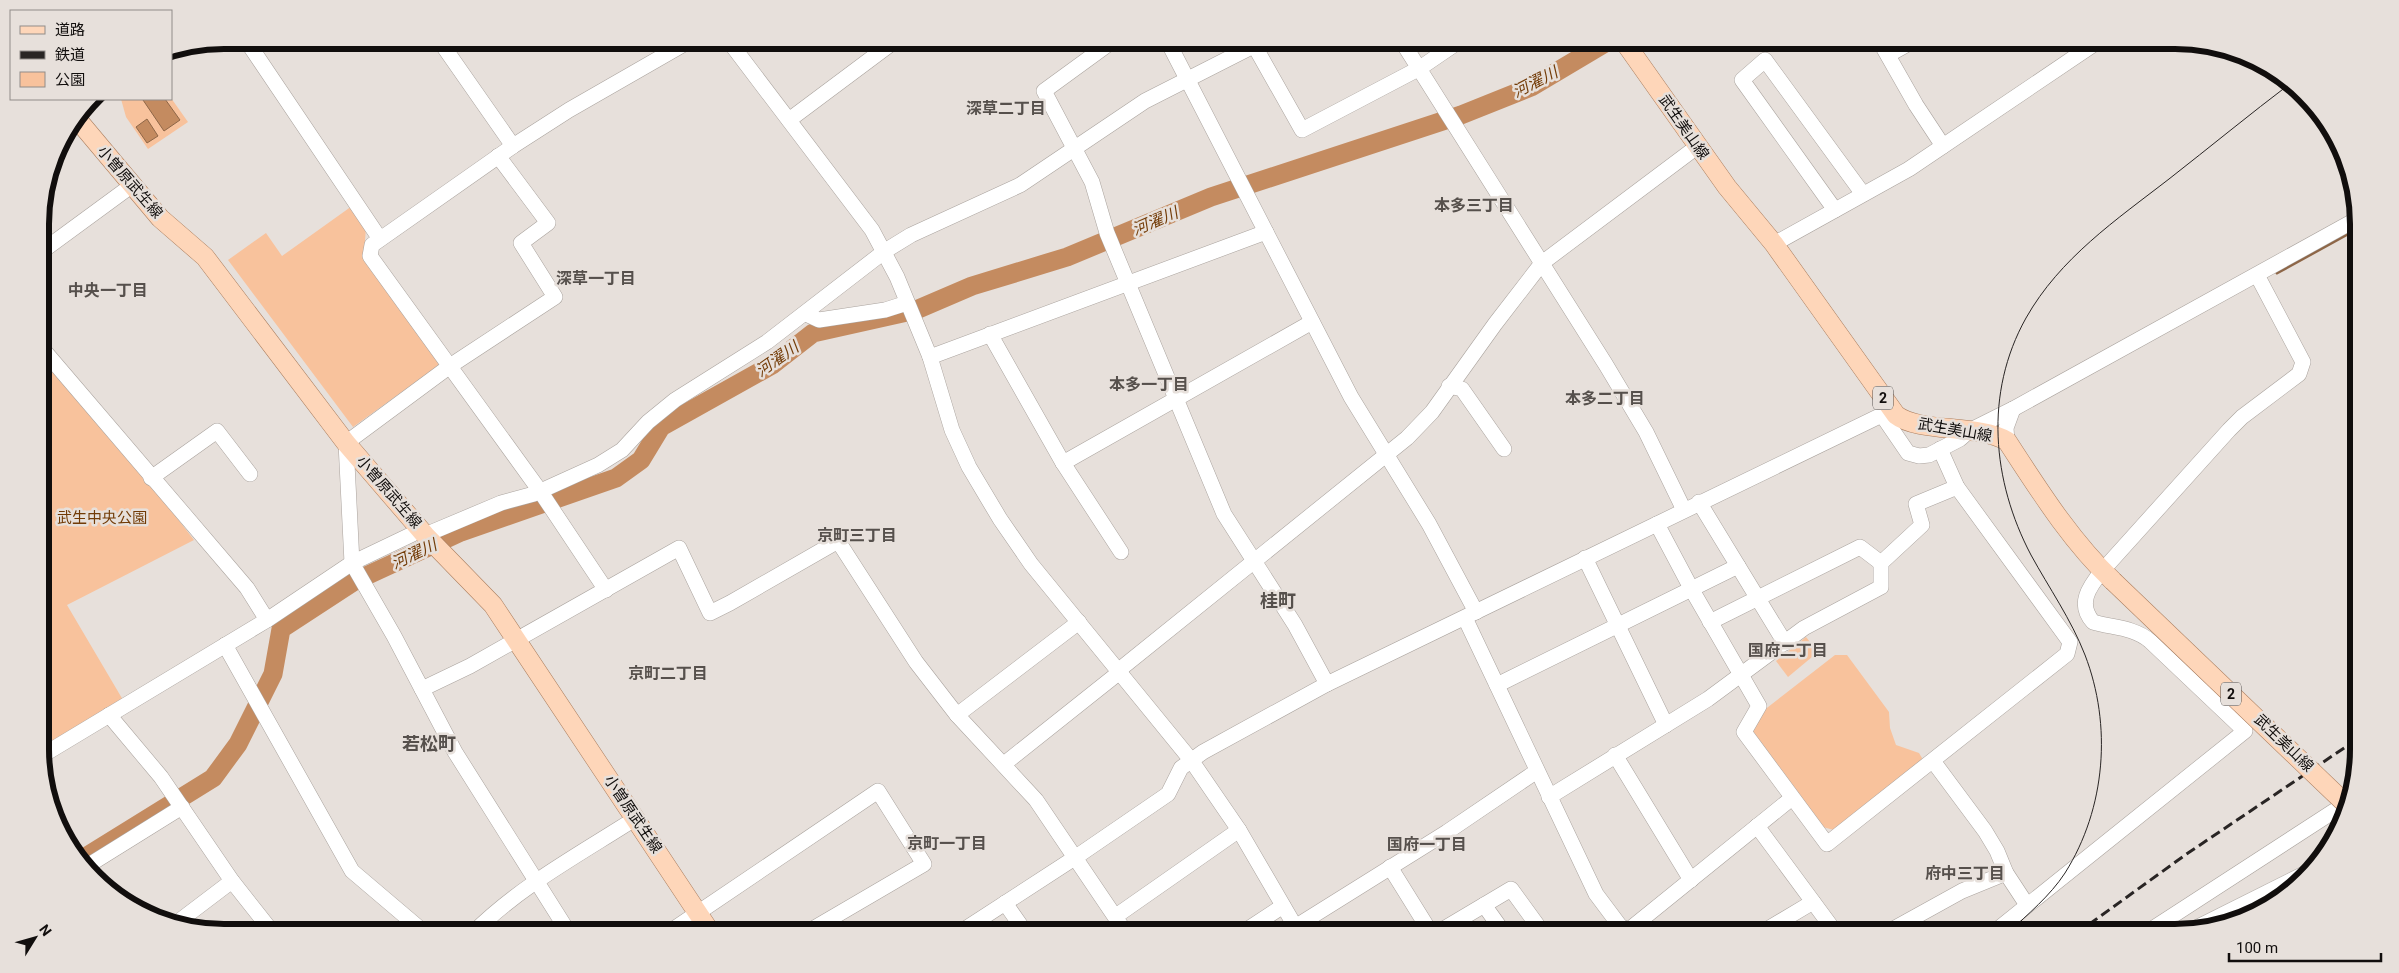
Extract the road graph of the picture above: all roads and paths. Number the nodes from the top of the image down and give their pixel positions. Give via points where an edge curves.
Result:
1 (252, 49) edge
2 (445, 49) edge
3 (675, 49) edge
4 (735, 49) edge
5 (881, 49) edge
6 (1102, 49) edge
7 (1172, 49) edge
8 (1248, 49) edge
9 (1263, 49) edge
10 (1407, 49) edge
11 (1448, 49) edge
12 (1630, 49) edge
13 (1884, 49) edge
14 (1899, 49) edge
15 (2087, 49) edge
16 (1888, 55) junction
17 (1420, 68) junction
18 (1187, 80) junction
19 (789, 120) junction
20 (81, 123) edge
21 (513, 146) junction
22 (1698, 146) junction
23 (1943, 146) junction
24 (1074, 148) junction
25 (498, 156) junction
26 (131, 186) junction
27 (1863, 194) junction
28 (1836, 210) junction
29 (2350, 223) edge
30 (1266, 232) junction
31 (380, 239) junction
32 (1774, 244) junction
33 (49, 246) edge
34 (885, 251) junction
35 (1542, 262) junction
36 (2257, 275) junction
37 (1128, 282) junction
38 (907, 303) junction
39 (806, 314) junction
40 (1312, 322) junction
41 (990, 334) junction
42 (49, 357) edge
43 (930, 357) junction
44 (450, 366) junction
45 (1449, 386) junction
46 (1177, 399) junction
47 (2013, 409) junction
48 (1887, 413) junction
49 (1969, 430) junction
50 (2007, 441) junction
51 (346, 443) junction
52 (1504, 449) dead end
53 (1940, 449) junction
54 (1387, 454) junction
55 (1062, 463) junction
56 (250, 474) dead end
57 (151, 478) junction
58 (1957, 487) junction
59 (540, 491) junction
60 (1699, 502) junction
61 (1684, 510) junction
62 (1658, 524) junction
63 (428, 537) junction
64 (1121, 552) dead end
65 (1585, 558) junction
66 (1254, 561) junction
67 (352, 563) junction
68 (1881, 563) junction
69 (1738, 566) junction
70 (2108, 576) junction
71 (606, 590) junction
72 (1692, 590) junction
73 (1757, 597) junction
74 (1471, 615) junction
75 (267, 620) junction
76 (1078, 622) junction
77 (1710, 622) junction
78 (1618, 627) junction
79 (517, 640) junction
80 (1785, 643) junction
81 (225, 645) junction
82 (1120, 671) junction
83 (1740, 676) junction
84 (1327, 684) junction
85 (1497, 685) junction
86 (422, 689) junction
87 (109, 715) junction
88 (957, 715) junction
89 (1666, 725) junction
90 (49, 751) edge
91 (1615, 755) junction
92 (1191, 760) junction
93 (1933, 761) junction
94 (1004, 764) junction
95 (1536, 771) junction
96 (1549, 797) junction
97 (1792, 798) junction
98 (182, 807) junction
99 (2340, 807) edge
100 (2339, 811) edge
101 (636, 818) junction
102 (1757, 826) junction
103 (1240, 830) junction
104 (1076, 857) junction
105 (91, 864) edge
106 (1390, 867) junction
107 (2006, 873) junction
108 (232, 880) junction
109 (1691, 880) junction
110 (537, 881) junction
111 (2290, 881) edge
112 (1813, 902) junction
113 (1006, 903) junction
114 (1484, 905) junction
115 (2027, 905) junction
116 (1283, 906) junction
117 (698, 913) junction
118 (1116, 916) junction
119 (182, 919) edge
120 (2211, 920) edge
121 (266, 924) edge
122 (413, 924) edge
123 (482, 924) edge
124 (563, 924) edge
125 (682, 924) edge
126 (705, 924) edge
127 (821, 924) edge
128 (973, 924) edge
129 (1020, 924) edge
130 (1121, 924) edge
131 (1256, 924) edge
132 (1294, 924) edge
133 (1306, 924) edge
134 (1425, 924) edge
135 (1451, 924) edge
136 (1498, 924) edge
137 (1536, 924) edge
138 (1618, 924) edge
139 (1639, 924) edge
140 (1776, 924) edge
141 (1829, 924) edge
142 (1902, 924) edge
143 (2004, 924) edge
144 (2159, 924) edge

1 - 31 street
2 - 21 street
3 - 21 street
4 - 19 street
5 - 19 street
6 - 24 street via 1044,92
7 - 18 street
8 - 18 street
9 - 17 street via 1302,130
10 - 17 street
11 - 17 street
12 - 22 main road, 武生美山線 / 2
13 - 16 street
14 - 16 street
15 - 23 street
16 - 23 street
17 - 35 street
18 - 24 street via 1145,101
18 - 30 street
19 - 34 street
20 - 26 main road, 小曽原武生線
21 - 25 street
22 - 32 main road, 武生美山線 / 2
22 - 35 street
23 - 27 street
24 - 34 street via 1020,185 911,235
24 - 37 street via 1092,182 1107,233
25 - 31 street
25 - 44 street via 548,223 521,243 555,297
26 - 33 street
26 - 51 main road, 小曽原武生線 via 160,218 205,257
27 - 28 street
27 - 28 street via 1765,60 1742,80
28 - 32 street
29 - 36 street
30 - 37 street
30 - 40 street
31 - 44 street via 372,246 370,256
32 - 48 main road, 武生美山線 / 2
34 - 38 street
34 - 39 street
35 - 45 street
35 - 61 street via 1646,432
36 - 47 street
36 - 70 street via 2303,362 2302,368 2299,374 2236,424
37 - 41 street
37 - 46 street
38 - 39 street via 885,310 818,320
38 - 43 street
39 - 59 street via 676,400 648,422 622,450 598,465
40 - 46 street
40 - 54 street via 1365,421
41 - 43 street
41 - 55 street
42 - 57 street
43 - 76 street via 952,430 969,467 1015,542
44 - 51 street
44 - 59 street
45 - 52 street via 1462,389
45 - 54 street via 1424,420
46 - 55 street
46 - 66 street via 1224,514
47 - 49 street
47 - 50 street via 2006,428
48 - 49 main road, 武生美山線 / 2 via 1908,422
48 - 53 street via 1908,453 1929,455
48 - 60 street
49 - 50 main road, 武生美山線 / 2
49 - 53 street via 1960,440
50 - 70 main road, 武生美山線 / 2 via 2047,502
51 - 63 main road, 小曽原武生線
51 - 67 street
53 - 58 street
54 - 66 street
54 - 74 street via 1429,524
55 - 64 street
56 - 57 street via 217,431
57 - 75 street via 247,588
58 - 68 street via 1916,504 1922,524
58 - 93 street via 2070,642 2067,654
59 - 63 street via 501,503
59 - 71 street
60 - 61 street
60 - 69 street
61 - 62 street
62 - 65 street
62 - 72 street
63 - 67 street
63 - 79 main road, 小曽原武生線 via 485,596
65 - 74 street
65 - 78 street
66 - 82 street
66 - 84 street via 1295,624
67 - 75 street
67 - 86 street
68 - 73 street via 1860,547
68 - 80 street via 1881,587 1804,628
69 - 72 street
69 - 73 street
70 - 99 main road, 武生美山線 / 2, bridge
70 - 115 street via 2088,590 2085,610 2093,622 2140,633 2245,731
71 - 79 street
71 - 88 street via 679,548 710,613 838,541 893,628
72 - 77 street
72 - 78 street
73 - 77 street
73 - 80 street
74 - 84 street
74 - 85 street
75 - 81 street
76 - 82 street
76 - 88 street
77 - 83 street
78 - 85 street
78 - 89 street
79 - 86 street
79 - 101 main road, 小曽原武生線
80 - 83 street
81 - 87 street
81 - 122 street via 352,871
82 - 92 street
82 - 94 street
83 - 89 street
83 - 97 street via 1759,706 1744,732
84 - 92 street
85 - 95 street
86 - 110 street via 455,752
87 - 90 street
87 - 98 street
88 - 94 street
89 - 91 street
91 - 96 street
91 - 109 street
92 - 103 street
92 - 104 street via 1181,768 1168,794
93 - 97 street via 1827,844
93 - 107 street via 1985,832
94 - 104 street via 1036,800
95 - 96 street
95 - 106 street
96 - 138 street via 1596,894
97 - 102 street
98 - 105 street
98 - 108 street
100 - 144 street via 2264,850
101 - 110 street
101 - 117 main road, 小曽原武生線
102 - 109 street
102 - 112 street
103 - 116 street
103 - 118 street
104 - 113 street
104 - 118 street
106 - 133 street
106 - 134 street
107 - 115 street
107 - 142 street via 1962,891
108 - 119 street
108 - 121 street
109 - 139 street
110 - 123 street
110 - 124 street
111 - 120 street
112 - 140 street
112 - 141 street
113 - 128 street
113 - 129 street
114 - 135 street
114 - 136 street
114 - 137 street via 1511,889
115 - 143 street
116 - 131 street
116 - 132 street
117 - 125 street
117 - 126 main road, 小曽原武生線
117 - 127 street via 878,791 924,864
118 - 130 street

